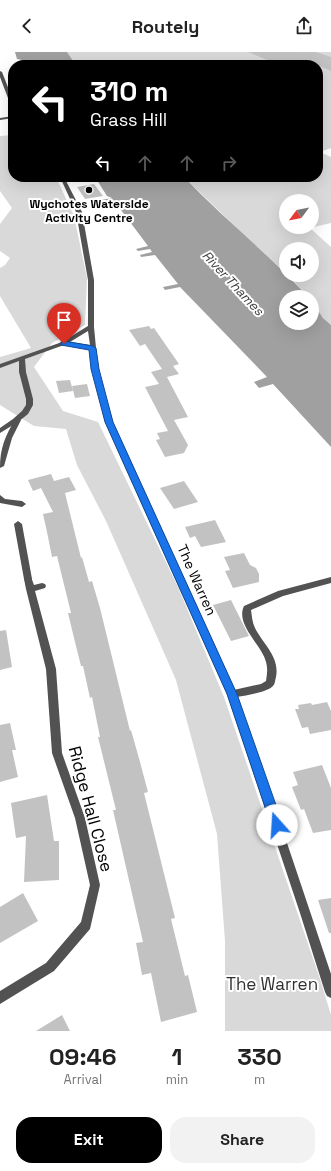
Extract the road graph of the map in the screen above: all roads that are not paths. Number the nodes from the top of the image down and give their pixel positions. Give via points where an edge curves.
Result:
1 (0, 72) edge
2 (8, 93) edge
3 (64, 182) edge
4 (90, 327) junction
5 (64, 344) junction
6 (93, 348) junction
7 (22, 358) junction
8 (0, 366) edge
9 (18, 420) junction
10 (0, 431) edge
11 (0, 466) edge
12 (0, 498) edge
13 (22, 504) dead end
14 (18, 524) dead end
15 (331, 580) edge
16 (29, 584) junction
17 (42, 586) dead end
18 (232, 694) junction
19 (331, 992) edge
20 (0, 998) edge

1 - 2 street
3 - 4 street, The Warren via 79,212 91,280
4 - 5 street
4 - 6 street, The Warren
5 - 6 street
5 - 7 street
6 - 18 street, The Warren via 95,369 109,422
7 - 8 street
7 - 9 street via 21,368 31,398 29,409
9 - 10 street
9 - 11 street via 8,438
12 - 13 street via 3,501
14 - 16 street, Ridge Hall Close
15 - 18 street via 281,593 247,608 246,614 256,638 270,656 274,674 270,683 263,688
16 - 17 street
16 - 20 street, Ridge Hall Close via 51,669 57,753 80,818 95,885 86,925 50,967
18 - 19 street, The Warren

